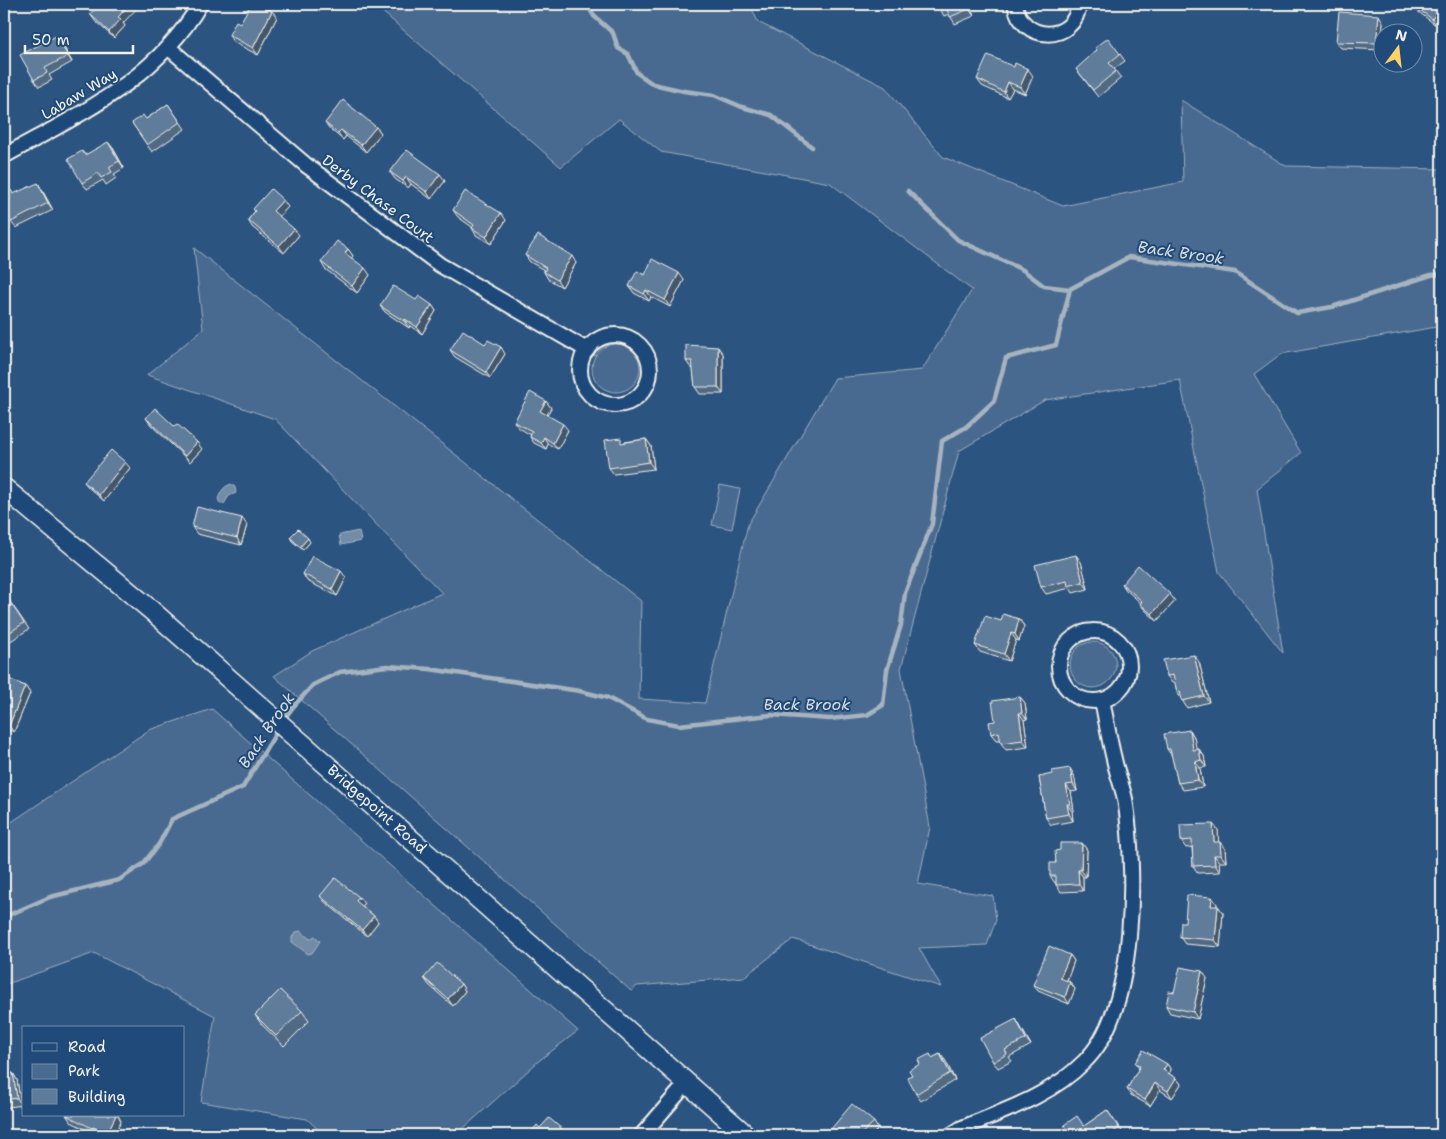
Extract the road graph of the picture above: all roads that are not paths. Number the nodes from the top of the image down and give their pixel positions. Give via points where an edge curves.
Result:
1 (200, 4) edge
2 (1015, 4) edge
3 (1079, 4) edge
4 (169, 48) junction
5 (4, 156) edge
6 (587, 350) junction
7 (4, 488) edge
8 (1102, 700) junction
9 (687, 1083) junction
10 (642, 1135) edge
11 (746, 1135) edge
12 (951, 1135) edge

1 - 4 street, Labaw Way
2 - 3 street via 1022,22 1030,29 1051,34 1070,24
4 - 5 street, Labaw Way via 110,97
4 - 6 street, Derby Chase Court via 306,165 440,265
6 - 6 street via 580,371 582,382 596,399 612,404 628,402 640,395 649,377 650,365 646,354 634,341 617,335 606,336
7 - 9 street, Bridgepoint Road via 151,610
8 - 8 street via 1121,688 1129,667 1127,656 1114,637 1104,632 1081,633 1063,648 1059,659 1062,682 1079,697
8 - 12 street via 1124,798 1131,855 1126,956 1114,1013 1085,1061 1059,1083 1039,1096
9 - 10 street
9 - 11 street, Bridgepoint Road

